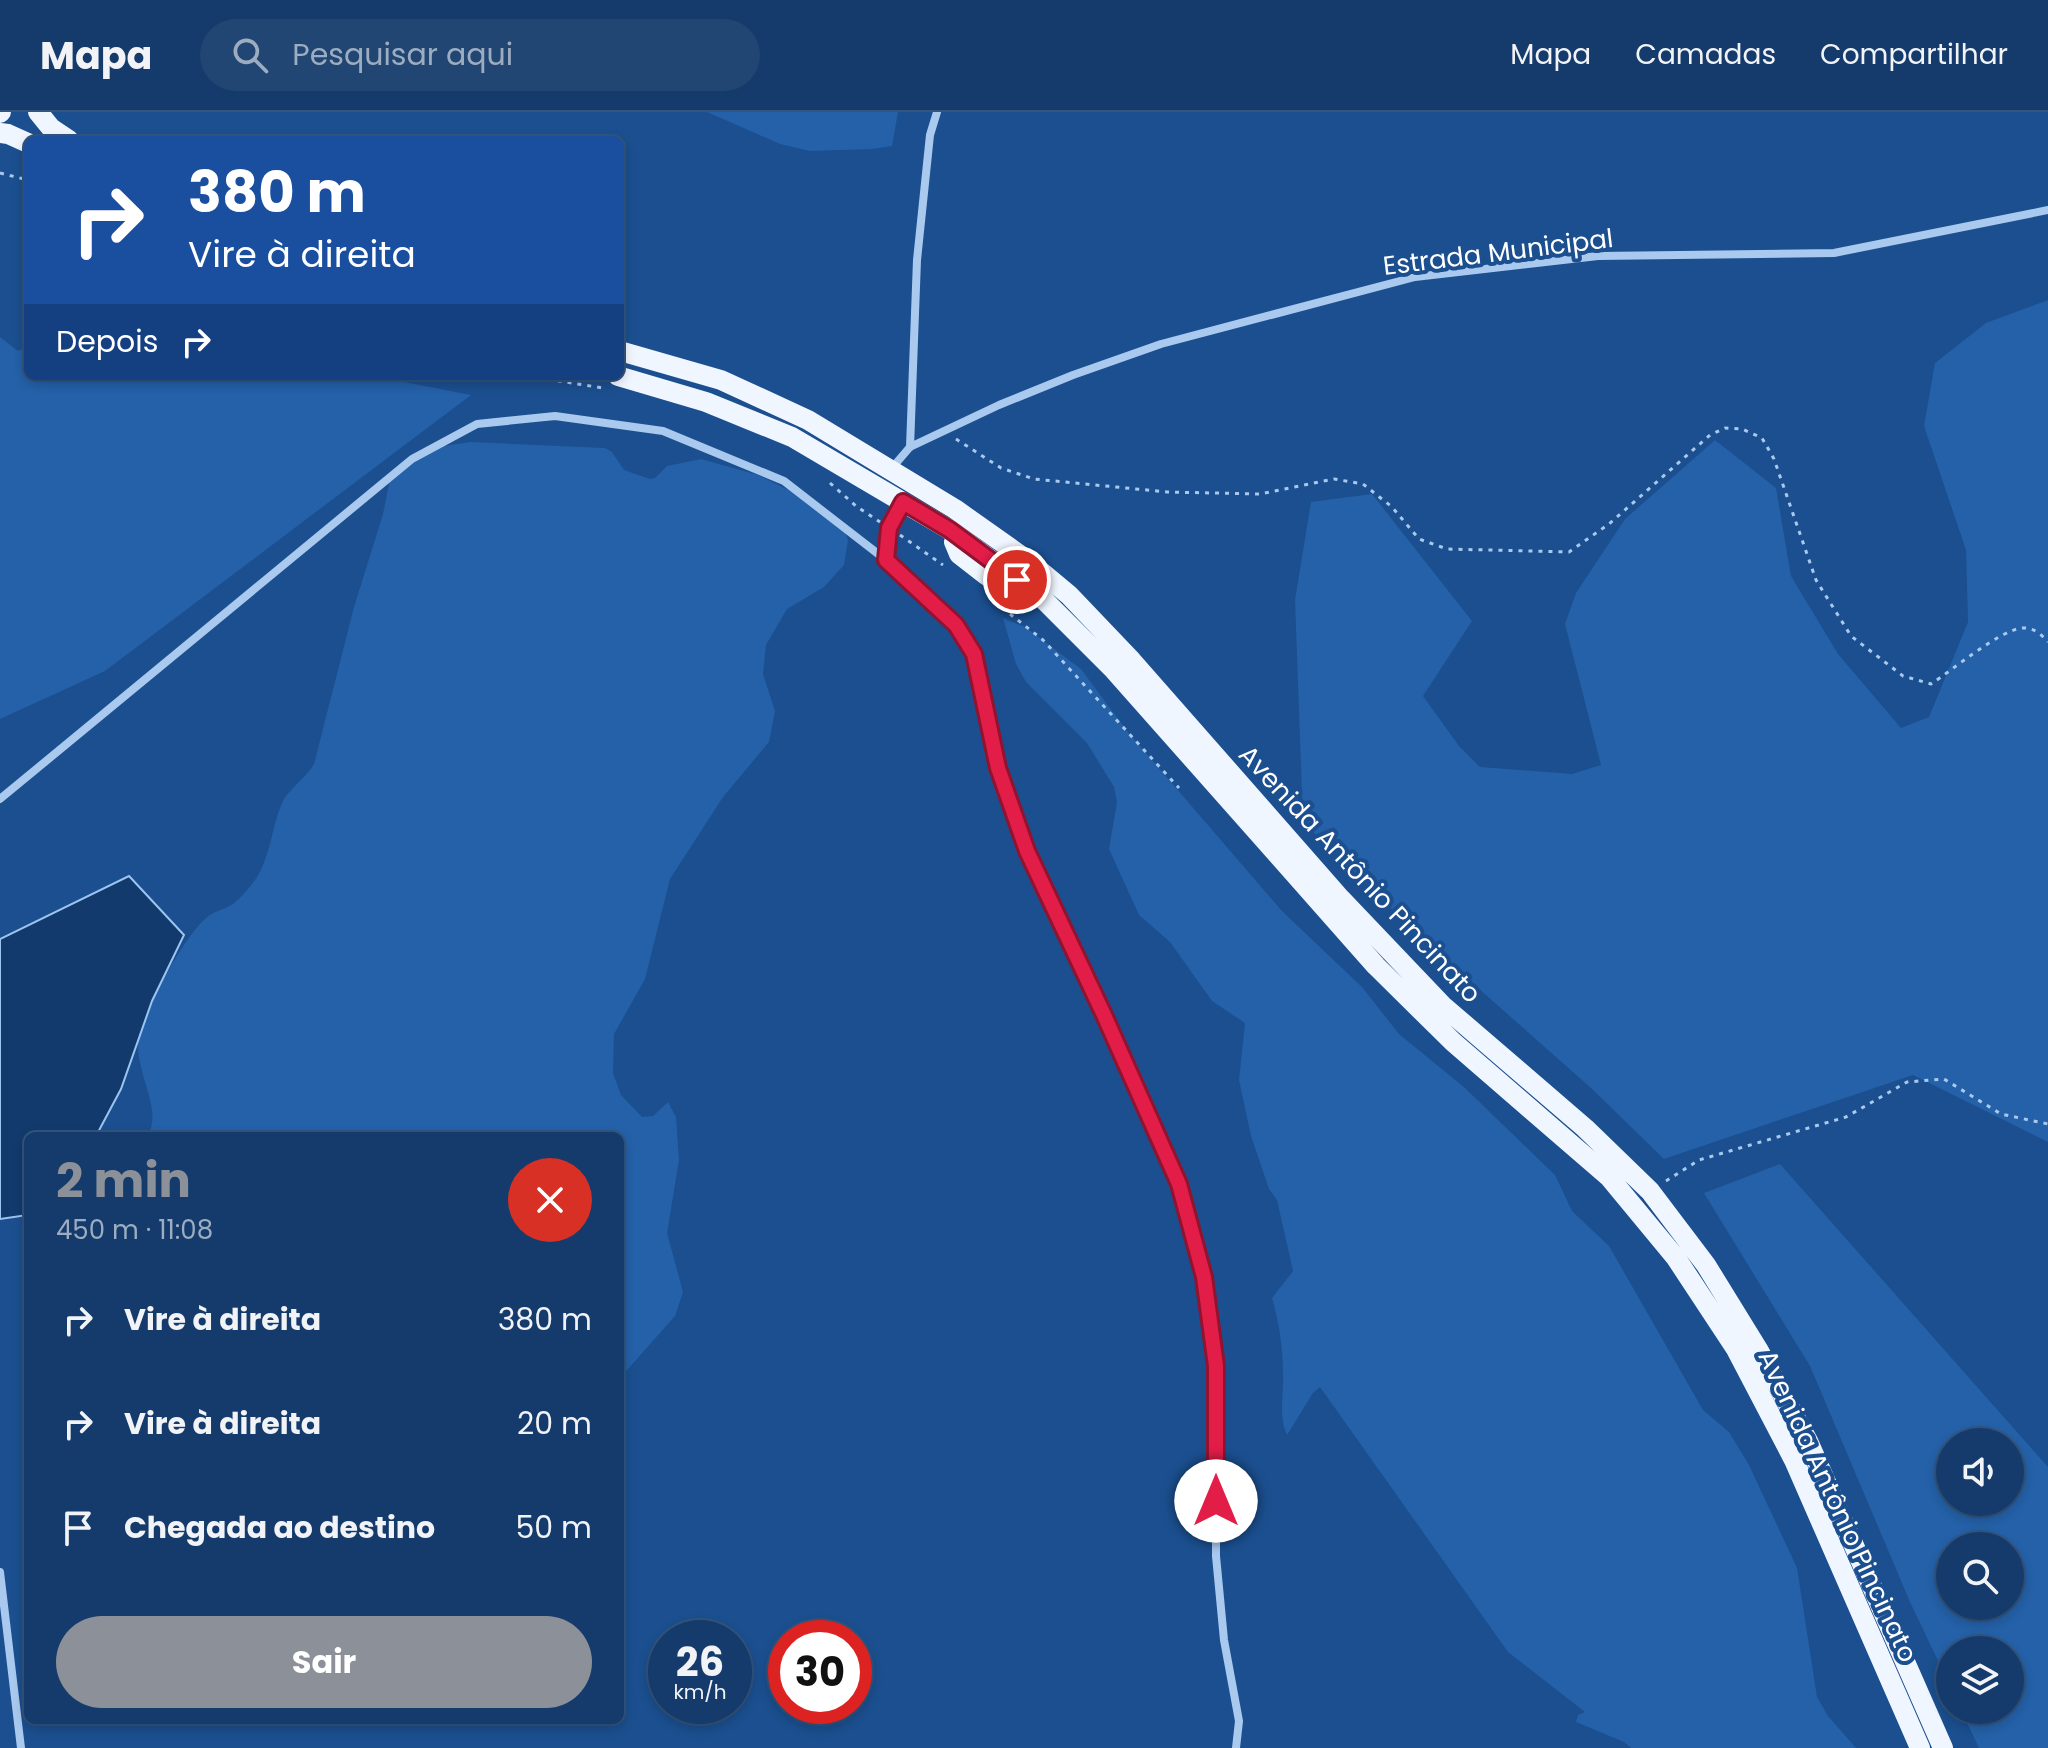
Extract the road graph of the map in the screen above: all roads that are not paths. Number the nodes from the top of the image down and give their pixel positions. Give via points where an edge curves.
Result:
1 (38, 112) edge
2 (937, 112) edge
3 (0, 133) edge
4 (63, 136) edge
5 (24, 141) edge
6 (2048, 210) edge
7 (624, 352) edge
8 (624, 378) edge
9 (910, 447) junction
10 (892, 469) junction
11 (903, 502) junction
12 (886, 560) junction
13 (0, 799) edge
14 (0, 1572) edge
15 (21, 1748) edge
16 (1236, 1748) edge
17 (1920, 1748) edge
18 (1943, 1748) edge

1 - 4 main road
2 - 9 street via 917,260
3 - 5 main road
6 - 9 street, Estrada Municipal via 1834,253 1598,256 1415,277 1161,344 1073,375
7 - 10 main road, Avenida Antônio Pincinato via 721,380 808,420
8 - 11 main road via 706,402 792,437
9 - 10 street, Estrada Municipal
10 - 18 main road, Avenida Antônio Pincinato via 1027,560 1069,595 1442,1005 1650,1191 1706,1265 1808,1441
11 - 12 street via 889,528
11 - 17 main road, Avenida Antônio Pincinato via 950,530 959,554 1015,595 1040,596 1114,670 1376,966 1453,1042 1609,1177 1676,1258 1736,1349 1794,1460
12 - 13 street via 784,481 663,431 555,416 477,424 412,459
12 - 16 street via 956,625 974,654 998,768 1027,851 1179,1184 1204,1277 1216,1366 1216,1556 1239,1721
14 - 15 street

